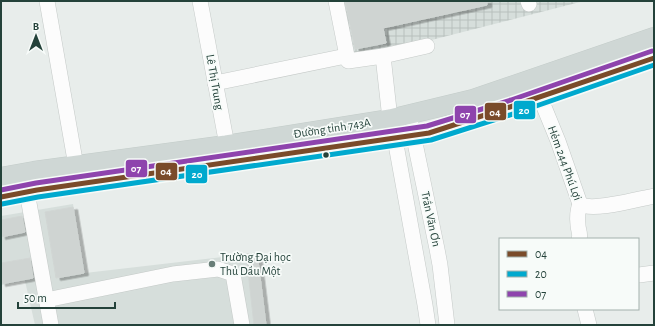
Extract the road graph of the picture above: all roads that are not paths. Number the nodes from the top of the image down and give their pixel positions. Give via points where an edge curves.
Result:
1 (47, 1) edge
2 (200, 1) edge
3 (336, 1) edge
4 (654, 37) edge
5 (427, 46) dead end
6 (346, 56) junction
7 (383, 56) junction
8 (654, 58) edge
9 (215, 83) junction
10 (540, 97) junction
11 (409, 114) junction
12 (390, 119) junction
13 (414, 136) junction
14 (395, 139) junction
15 (228, 154) junction
16 (76, 166) junction
17 (1, 177) edge
18 (27, 192) junction
19 (654, 196) edge
20 (1, 197) edge
21 (580, 204) junction
22 (579, 238) edge
23 (654, 273) edge
24 (639, 275) dead end
25 (46, 300) junction
26 (585, 310) edge
27 (51, 325) edge
28 (242, 325) edge
29 (428, 325) edge
30 (447, 325) edge
31 (589, 325) edge

1 - 16 street
2 - 9 street, Lê Thị Trung
3 - 6 street
4 - 11 main road, Đường tỉnh 743A via 473,99
5 - 7 street
6 - 7 street via 348,61
6 - 9 street
7 - 12 street, Trần Văn Ơn
8 - 10 main road, Đường tỉnh 743A
9 - 15 street, Lê Thị Trung
10 - 13 main road, Đường tỉnh 743A via 477,119
10 - 21 street, Hẻm 244 Phú Lợi
11 - 12 main road, Đường tỉnh 743A
11 - 13 street, Trần Văn Ơn
12 - 14 street, Trần Văn Ơn
12 - 15 main road, Đường tỉnh 743A
13 - 14 main road, Đường tỉnh 743A
13 - 30 street, Trần Văn Ơn via 440,265
14 - 15 main road, Đường tỉnh 743A
14 - 29 street, Trần Văn Ơn
15 - 16 main road, Đường tỉnh 743A
15 - 18 main road, Đường tỉnh 743A
16 - 17 main road, Đường tỉnh 743A
18 - 20 main road, Đường tỉnh 743A
18 - 25 street
19 - 21 street, Hẻm 244 Phú Lợi via 597,207 583,207
21 - 22 street via 577,212
23 - 24 street
25 - 27 street
25 - 28 street via 173,274 218,269 233,274
26 - 31 street

